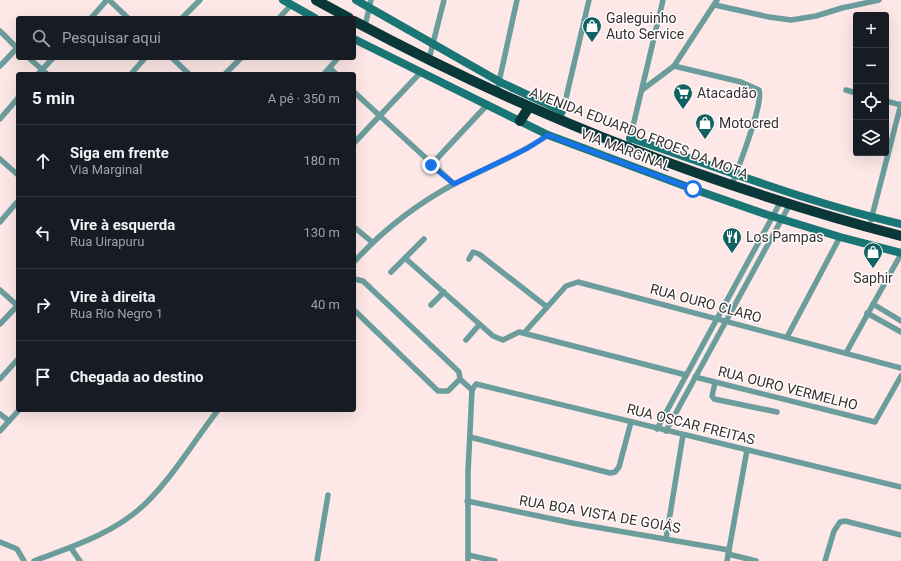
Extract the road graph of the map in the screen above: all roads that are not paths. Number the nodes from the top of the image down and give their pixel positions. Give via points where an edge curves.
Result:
1 (108, 0) edge
2 (200, 0) edge
3 (283, 0) edge
4 (315, 0) edge
5 (356, 0) edge
6 (444, 0) edge
7 (517, 0) edge
8 (589, 0) edge
9 (663, 0) edge
10 (879, 0) edge
11 (716, 2) edge
12 (370, 4) edge
13 (291, 5) junction
14 (92, 16) edge
15 (126, 16) edge
16 (184, 16) edge
17 (281, 16) edge
18 (311, 16) edge
19 (332, 16) edge
20 (345, 16) edge
21 (356, 22) edge
22 (364, 26) junction
23 (0, 31) edge
24 (356, 41) edge
25 (433, 44) junction
26 (16, 46) edge
27 (16, 50) edge
28 (429, 59) junction
29 (31, 60) edge
30 (52, 60) edge
31 (143, 60) edge
32 (174, 60) edge
33 (239, 60) edge
34 (336, 60) edge
35 (0, 66) edge
36 (674, 66) junction
37 (330, 68) junction
38 (41, 72) edge
39 (43, 72) edge
40 (133, 72) edge
41 (187, 72) edge
42 (228, 72) edge
43 (326, 72) edge
44 (334, 72) edge
45 (421, 72) junction
46 (498, 87) junction
47 (642, 90) junction
48 (846, 90) dead end
49 (853, 92) edge
50 (356, 94) edge
51 (16, 100) edge
52 (889, 102) edge
53 (487, 105) junction
54 (901, 105) edge
55 (529, 107) junction
56 (379, 116) junction
57 (562, 116) junction
58 (0, 119) edge
59 (520, 121) junction
60 (548, 135) junction
61 (356, 141) edge
62 (629, 142) junction
63 (0, 159) edge
64 (431, 165) junction
65 (16, 173) edge
66 (736, 174) junction
67 (454, 184) junction
68 (732, 185) junction
69 (16, 203) edge
70 (786, 203) junction
71 (773, 216) junction
72 (782, 219) junction
73 (0, 222) edge
74 (870, 223) junction
75 (901, 224) edge
76 (356, 228) edge
77 (901, 236) edge
78 (840, 237) junction
79 (424, 239) dead end
80 (372, 242) junction
81 (901, 254) edge
82 (405, 258) junction
83 (469, 258) dead end
84 (356, 260) edge
85 (391, 272) dead end
86 (356, 279) edge
87 (0, 290) edge
88 (444, 292) junction
89 (16, 303) edge
90 (872, 304) junction
91 (431, 305) dead end
92 (16, 307) edge
93 (547, 307) junction
94 (356, 312) edge
95 (867, 313) junction
96 (718, 319) junction
97 (901, 320) edge
98 (727, 322) junction
99 (0, 324) edge
100 (479, 325) junction
101 (901, 332) edge
102 (524, 333) junction
103 (787, 337) junction
104 (466, 340) dead end
105 (846, 353) junction
106 (16, 361) edge
107 (901, 368) edge
108 (686, 375) junction
109 (901, 376) edge
110 (695, 377) junction
111 (0, 378) edge
112 (460, 379) junction
113 (715, 382) junction
114 (472, 390) junction
115 (17, 412) edge
116 (217, 412) edge
117 (777, 412) dead end
118 (0, 414) edge
119 (9, 421) junction
120 (631, 422) junction
121 (657, 429) junction
122 (666, 430) junction
123 (0, 431) edge
124 (683, 435) junction
125 (470, 437) junction
126 (747, 450) junction
127 (901, 487) edge
128 (328, 496) dead end
129 (467, 501) junction
130 (901, 535) edge
131 (666, 539) junction
132 (0, 542) edge
133 (71, 548) junction
134 (729, 552) junction
135 (75, 555) junction
136 (468, 558) edge
137 (24, 561) edge
138 (34, 561) edge
139 (71, 561) edge
140 (80, 561) edge
141 (317, 561) edge
142 (495, 561) edge
143 (727, 561) edge
144 (756, 561) edge
145 (825, 561) edge

1 - 14 street
1 - 15 street
2 - 16 street
3 - 13 street
4 - 19 highway
4 - 20 highway
5 - 12 street
6 - 25 street
7 - 46 street
8 - 57 street
9 - 47 street
10 - 11 street via 791,20 769,17
11 - 36 street
12 - 22 street
12 - 25 street
13 - 17 street
13 - 18 street
21 - 22 highway, AVENIDA EDUARDO FROES DA MOTA
22 - 28 highway, AVENIDA EDUARDO FROES DA MOTA
23 - 26 street
24 - 45 street, VIA MARGINAL
25 - 28 street
25 - 46 street
27 - 35 street
28 - 46 highway, AVENIDA EDUARDO FROES DA MOTA
29 - 38 street
30 - 39 street
31 - 40 street
32 - 41 street
33 - 42 street
34 - 37 street
36 - 47 street
36 - 66 street via 741,82 758,90 760,98 756,114
37 - 43 street
37 - 44 street
45 - 53 street, VIA MARGINAL
45 - 56 street
46 - 55 highway, AVENIDA EDUARDO FROES DA MOTA
46 - 57 street
47 - 62 street
48 - 49 street
50 - 56 street
51 - 58 street
52 - 54 street
53 - 59 street, VIA MARGINAL
53 - 64 street
54 - 74 street
55 - 57 highway, AVENIDA EDUARDO FROES DA MOTA
55 - 59 highway
56 - 61 street
56 - 64 street
57 - 62 highway, AVENIDA EDUARDO FROES DA MOTA
59 - 60 street, VIA MARGINAL
60 - 67 street via 528,148
60 - 71 street, VIA MARGINAL
62 - 66 street
62 - 68 highway, AVENIDA EDUARDO FROES DA MOTA
63 - 65 street
64 - 67 street
66 - 68 street
66 - 74 street
67 - 80 street
68 - 70 highway, AVENIDA EDUARDO FROES DA MOTA
69 - 73 street
70 - 71 street
70 - 72 street
70 - 74 highway, AVENIDA EDUARDO FROES DA MOTA
71 - 72 street, VIA MARGINAL
71 - 96 street
72 - 78 street, VIA MARGINAL
72 - 98 street
74 - 75 street
74 - 77 highway, AVENIDA EDUARDO FROES DA MOTA
76 - 80 street
78 - 81 street, VIA MARGINAL
78 - 103 street
79 - 82 street
80 - 84 street
81 - 90 street
82 - 85 street
82 - 88 street
83 - 93 street via 473,252 479,254
86 - 112 street via 363,281 456,369
87 - 89 street
88 - 91 street
88 - 100 street
90 - 95 street
90 - 97 street
92 - 99 street
93 - 96 street, RUA OURO CLARO via 566,286 578,282
93 - 102 street, RUA OURO CLARO
94 - 112 street via 438,391 448,391
95 - 101 street
95 - 105 street
96 - 98 street, RUA OURO CLARO
96 - 108 street
98 - 103 street, RUA OURO CLARO
98 - 110 street
100 - 102 street via 499,339 505,339 516,332
100 - 104 street
102 - 108 street
103 - 105 street, RUA OURO CLARO
105 - 107 street, RUA OURO CLARO
106 - 111 street
108 - 121 street
109 - 113 street, RUA OURO VERMELHO via 875,422
110 - 113 street, RUA OURO VERMELHO
110 - 122 street
112 - 114 street
113 - 117 street via 712,396 714,399
114 - 120 street, RUA OSCAR FREITAS via 476,384
114 - 125 street
115 - 119 street
116 - 133 street via 146,504 115,527
118 - 119 street
119 - 123 street
120 - 121 street, RUA OSCAR FREITAS
120 - 125 street via 619,467 610,473
121 - 122 street, RUA OSCAR FREITAS
122 - 124 street, RUA OSCAR FREITAS
124 - 126 street, RUA OSCAR FREITAS
124 - 131 street
125 - 129 street
126 - 127 street, RUA OSCAR FREITAS
126 - 134 street
128 - 141 street
129 - 131 street, RUA BOA VISTA DE GOIÁS
129 - 136 street
130 - 145 street via 842,521 836,527
131 - 134 street, RUA BOA VISTA DE GOIÁS
132 - 137 street via 17,549
133 - 135 street
133 - 138 street
134 - 143 street
134 - 144 street, RUA BOA VISTA DE GOIÁS
135 - 139 street
135 - 140 street
136 - 142 street

